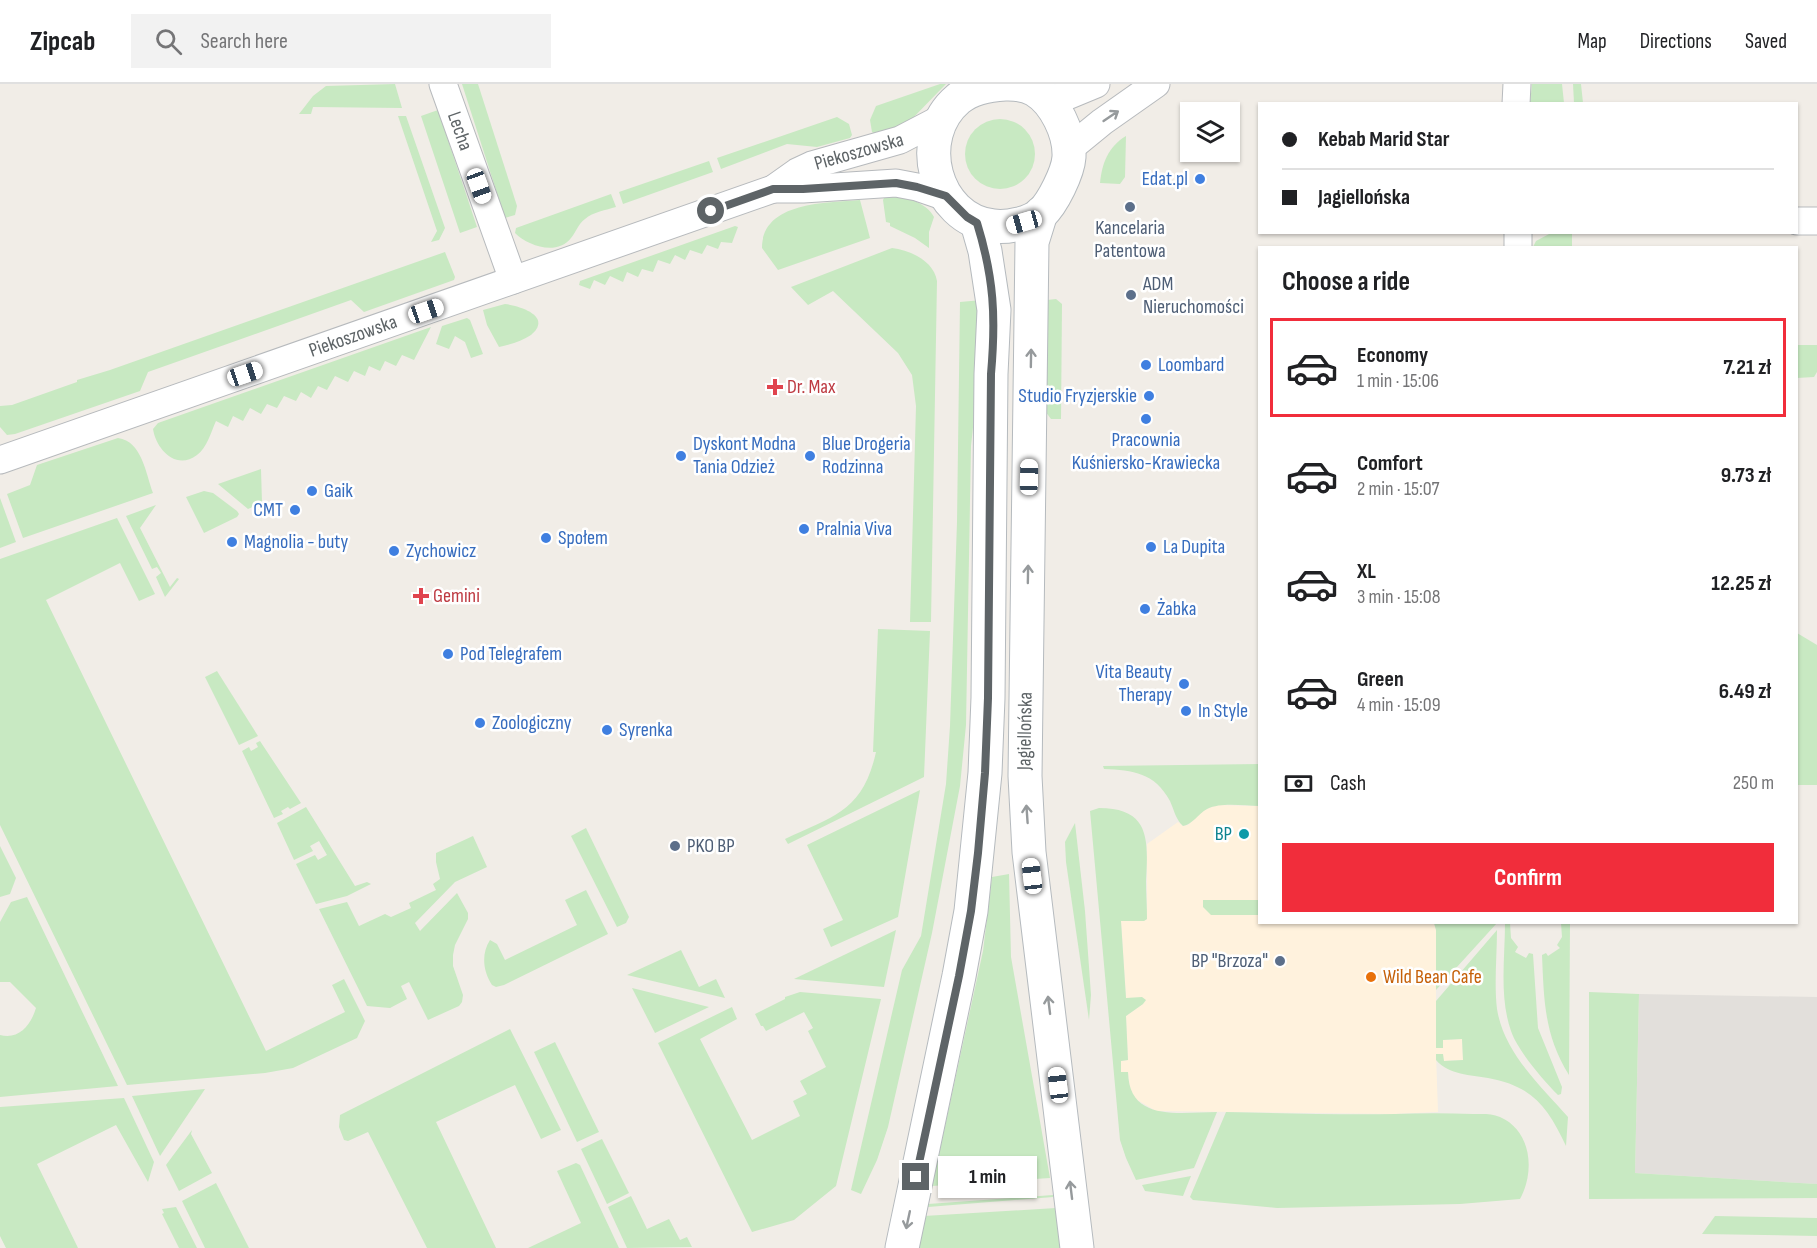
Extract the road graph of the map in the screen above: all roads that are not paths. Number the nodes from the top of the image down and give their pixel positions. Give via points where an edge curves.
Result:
1 (443, 84) edge
2 (1096, 84) edge
3 (1156, 84) edge
4 (1517, 84) edge
5 (974, 88) edge
6 (1026, 88) edge
7 (1516, 102) edge
8 (944, 117) junction
9 (1069, 149) junction
10 (773, 189) junction
11 (946, 196) junction
12 (1041, 213) junction
13 (1798, 221) edge
14 (1817, 221) edge
15 (977, 223) junction
16 (513, 280) junction
17 (0, 460) edge
18 (902, 1248) edge
19 (1077, 1248) edge

1 - 16 street, Lecha
2 - 6 street via 1067,96
9 -> 3 street
4 - 7 street
5 - 6 street
5 - 8 street
6 - 9 street via 1061,124
8 - 10 street, Piekoszowska via 900,140 812,165
8 - 11 street via 933,157 936,176
9 - 12 street via 1062,181
10 - 11 street, Piekoszowska via 896,183
10 - 16 street, Piekoszowska
11 - 15 street
12 - 15 street via 1009,226
19 -> 12 street, Jagiellońska via 1029,852 1025,776 1032,242
13 - 14 street
15 -> 18 street, Jagiellońska via 994,310 985,773 969,922
16 - 17 street, Piekoszowska

